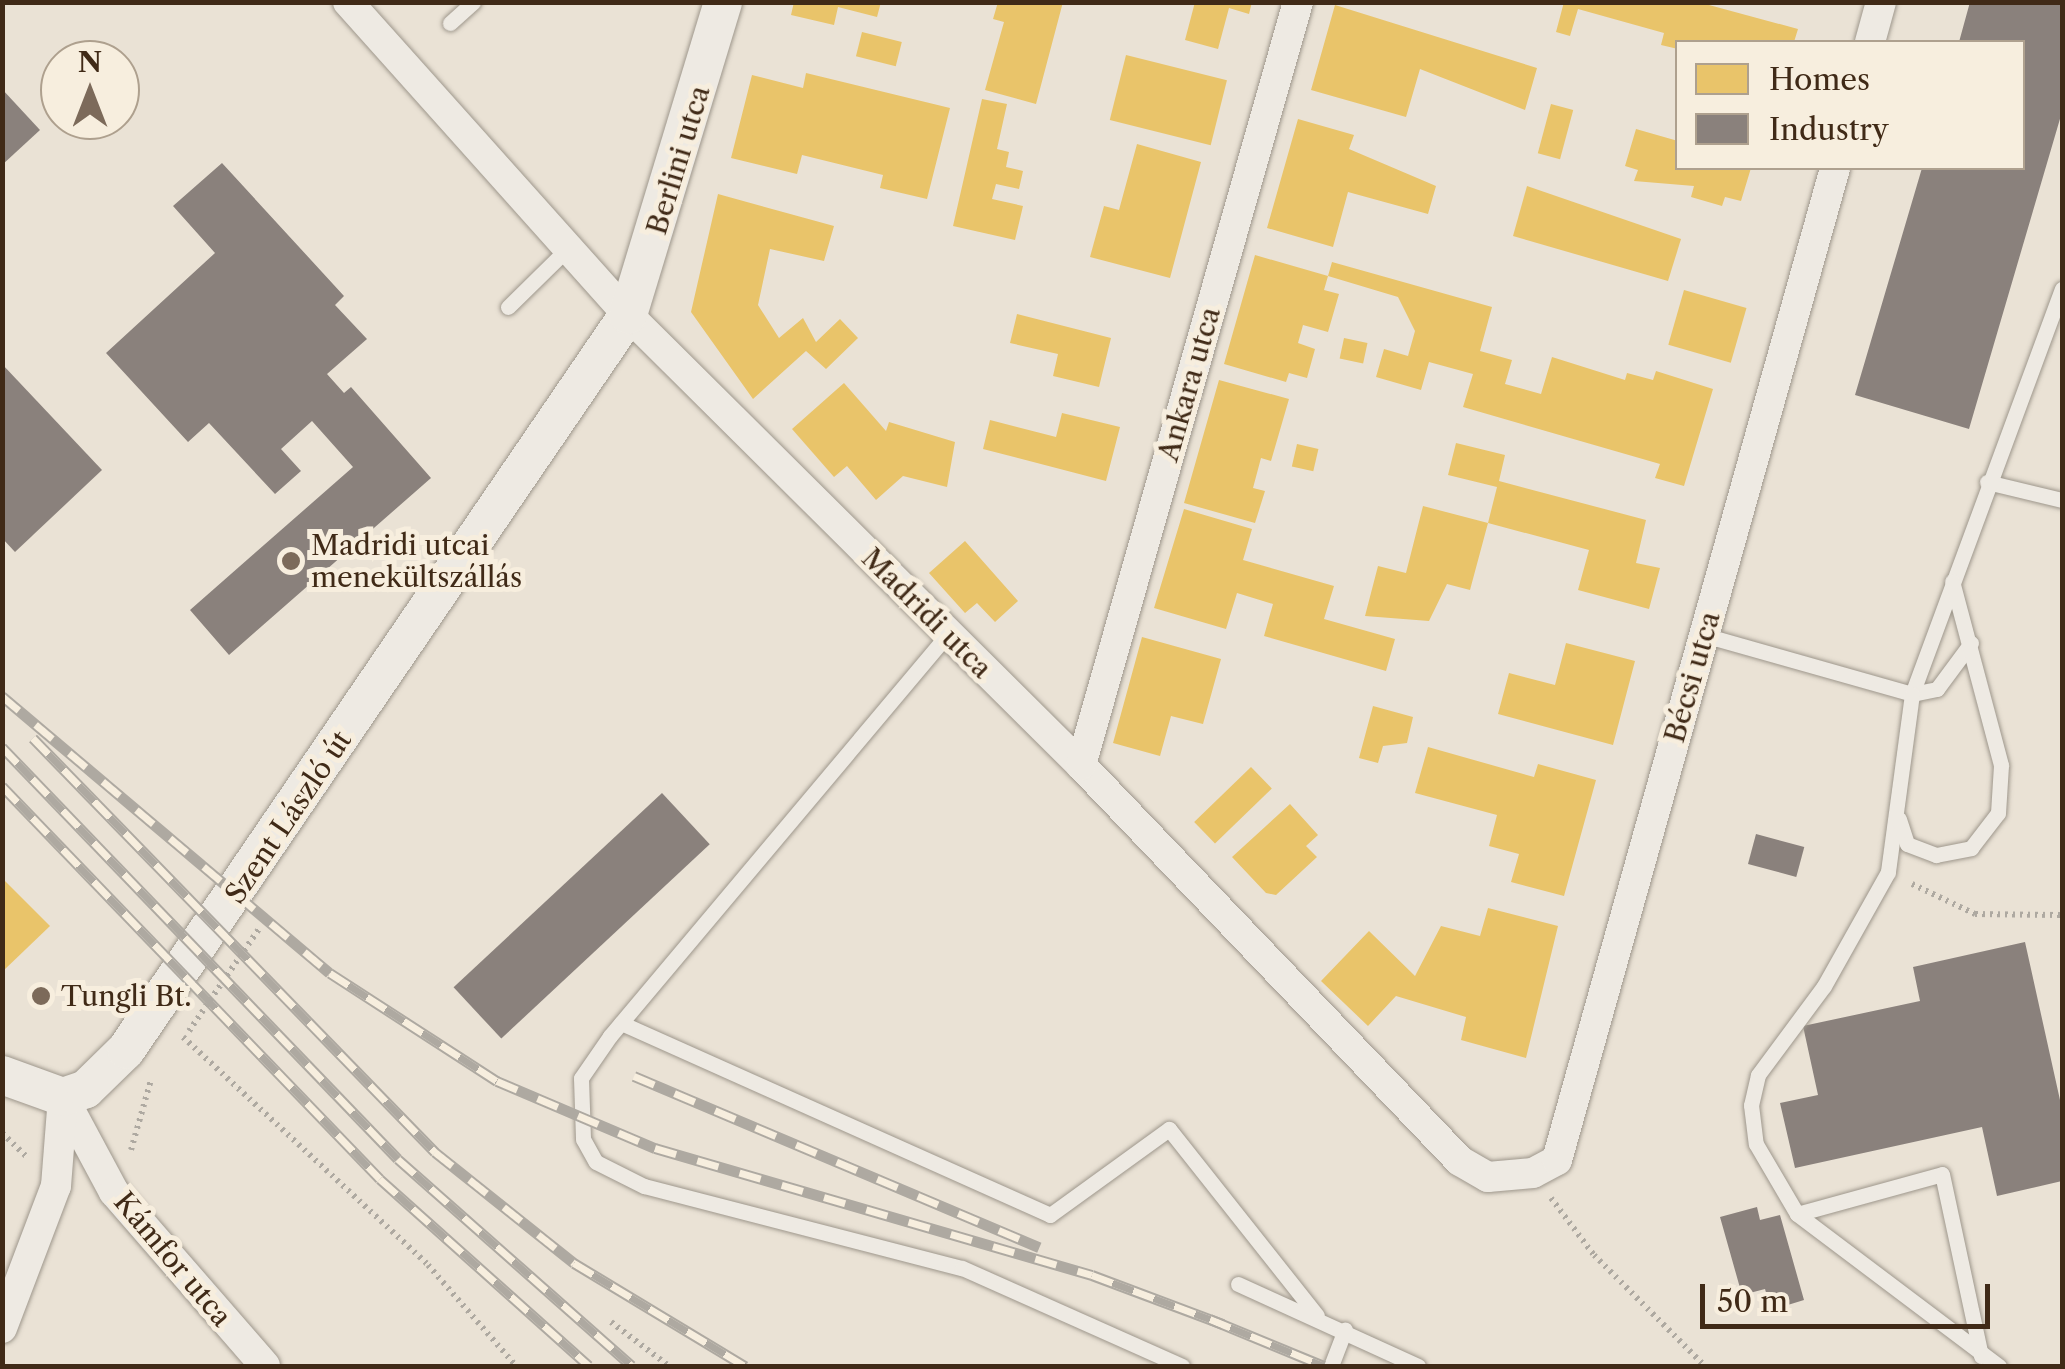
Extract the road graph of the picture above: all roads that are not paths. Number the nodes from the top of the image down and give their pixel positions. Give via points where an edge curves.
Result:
1 (348, 2) edge
2 (473, 2) edge
3 (723, 2) edge
4 (1298, 2) edge
5 (1882, 2) edge
6 (450, 23) dead end
7 (1871, 40) edge
8 (1834, 170) edge
9 (568, 248) junction
10 (2062, 289) edge
11 (508, 306) dead end
12 (628, 315) junction
13 (1987, 482) junction
14 (2062, 500) edge
15 (1952, 581) junction
16 (947, 635) junction
17 (1704, 635) junction
18 (1971, 643) junction
19 (1912, 694) junction
20 (1081, 765) junction
21 (1897, 810) junction
22 (621, 1023) junction
23 (2, 1076) edge
24 (63, 1097) junction
25 (1533, 1173) joint
26 (1798, 1214) junction
27 (1238, 1284) dead end
28 (1316, 1316) junction
29 (2, 1328) edge
30 (1345, 1330) junction
31 (1981, 1356) junction
32 (264, 1366) edge
33 (1182, 1366) edge
34 (1331, 1366) edge
35 (1418, 1366) edge
36 (1999, 1366) edge

1 - 9 street, Madridi utca
2 - 6 lane
3 - 12 street, Berlini utca
4 - 20 street, Ankara utca
5 - 7 street
8 - 17 street, Bécsi utca
9 - 11 lane
9 - 12 street, Madridi utca
10 - 13 lane
12 - 16 street, Madridi utca
12 - 24 street, Szent László út via 145,1025 108,1071
13 - 14 lane
13 - 15 lane
15 - 18 lane
15 - 19 lane
16 - 20 street, Madridi utca
16 - 22 lane
17 - 19 lane
17 - 25 street, Bécsi utca via 1557,1160
18 - 19 lane via 1938,689
18 - 21 lane via 2001,766 1998,812 1971,848 1936,855 1907,844
19 - 21 lane
20 - 25 street, Madridi utca via 1460,1161 1488,1177
21 - 26 lane via 1888,872 1824,986 1758,1075 1756,1144
22 - 28 lane via 1050,1215 1169,1128
22 - 33 lane via 581,1078 578,1119 596,1162 644,1186 962,1268
23 - 24 street
24 - 29 street via 56,1186
24 - 32 street, Kámfor utca via 114,1192
26 - 31 lane
26 - 31 lane via 1942,1174
27 - 28 lane
28 - 30 lane
30 - 34 lane
30 - 35 lane
31 - 36 lane

